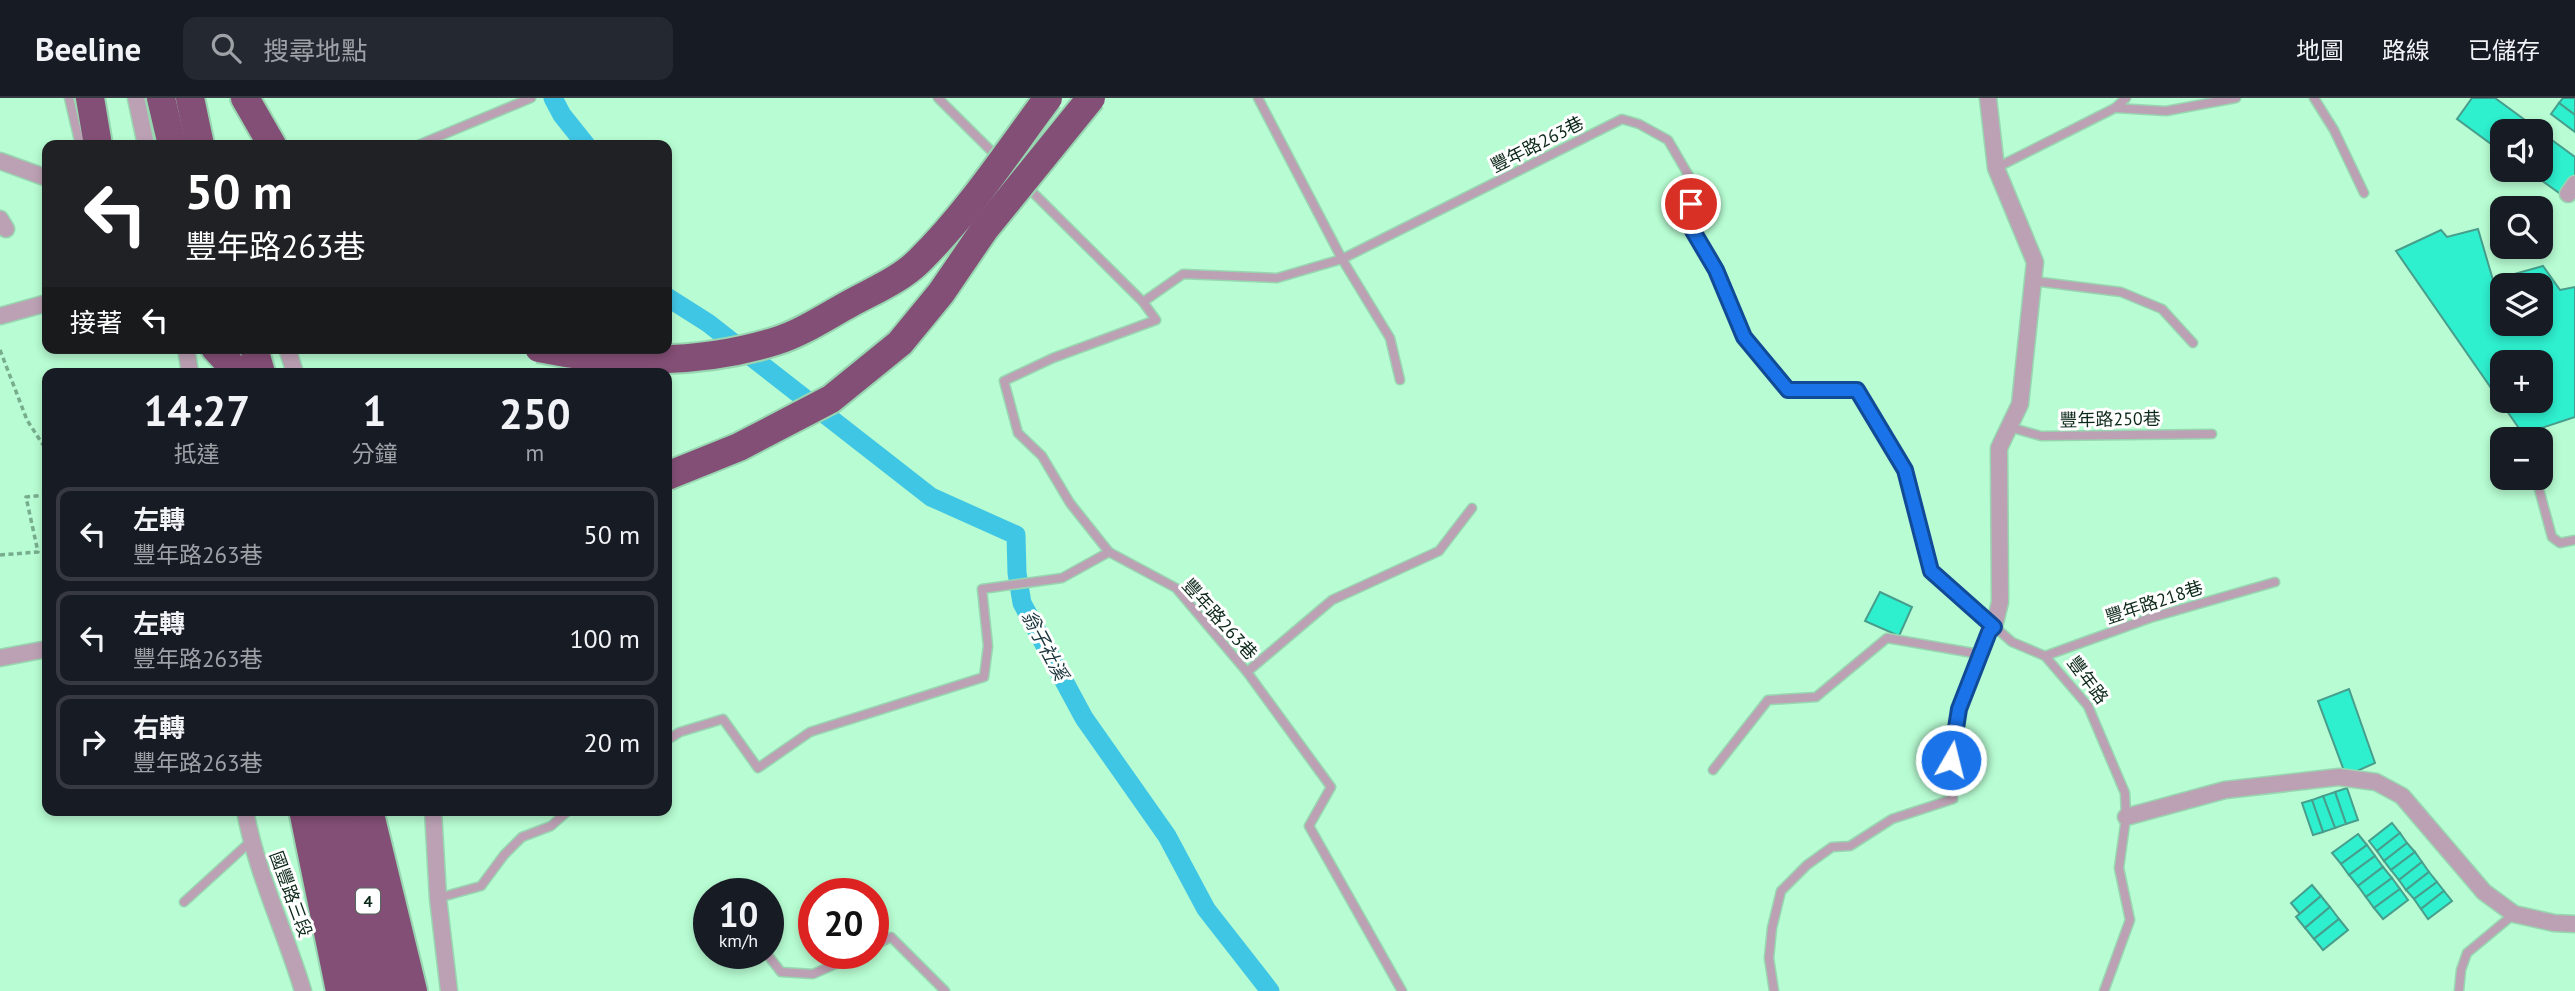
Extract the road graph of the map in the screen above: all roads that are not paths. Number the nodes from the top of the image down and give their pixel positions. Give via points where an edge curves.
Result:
1 (69, 98) edge
2 (90, 98) edge
3 (136, 98) edge
4 (163, 98) edge
5 (190, 98) edge
6 (196, 98) edge
7 (245, 98) edge
8 (531, 98) edge
9 (938, 98) edge
10 (1048, 98) edge
11 (1091, 98) edge
12 (1258, 98) edge
13 (1988, 98) edge
14 (2126, 98) edge
15 (2236, 98) edge
16 (2314, 98) edge
17 (2115, 108) junction
18 (79, 140) edge
19 (97, 140) edge
20 (145, 140) edge
21 (171, 140) edge
22 (199, 140) edge
23 (204, 140) edge
24 (269, 140) edge
25 (430, 140) edge
26 (0, 161) edge
27 (1996, 168) junction
28 (42, 176) edge
29 (2364, 193) dead end
30 (1342, 259) junction
31 (2033, 281) junction
32 (1143, 302) junction
33 (42, 304) edge
34 (0, 316) edge
35 (2193, 343) dead end
36 (229, 354) edge
37 (566, 354) edge
38 (250, 362) edge
39 (1400, 380) dead end
40 (2009, 426) junction
41 (2212, 434) dead end
42 (672, 474) edge
43 (2539, 490) edge
44 (1472, 508) dead end
45 (2575, 540) edge
46 (1109, 552) junction
47 (2275, 582) dead end
48 (1994, 627) junction
49 (42, 650) edge
50 (1979, 654) junction
51 (2045, 656) junction
52 (0, 658) edge
53 (1247, 672) junction
54 (672, 737) edge
55 (1713, 770) dead end
56 (246, 816) edge
57 (304, 816) edge
58 (324, 816) edge
59 (348, 816) edge
60 (370, 816) edge
61 (433, 816) edge
62 (563, 816) edge
63 (2126, 817) junction
64 (251, 841) junction
65 (438, 898) junction
66 (184, 902) dead end
67 (2514, 914) junction
68 (2575, 924) edge
69 (889, 938) edge
70 (779, 969) edge
71 (826, 969) edge
72 (303, 991) edge
73 (340, 991) edge
74 (362, 991) edge
75 (389, 991) edge
76 (413, 991) edge
77 (449, 991) edge
78 (945, 991) edge
79 (1402, 991) edge
80 (1774, 991) edge
81 (2104, 991) edge
82 (2459, 991) edge

1 - 18 lane
2 - 19 highway
3 - 20 street
4 - 21 highway
5 - 22 highway
6 - 23 street
7 - 24 highway
8 - 25 lane
9 - 32 lane
10 - 37 highway, bridge via 918,263 800,331 745,348 673,359 635,361
11 - 42 highway, bridge via 900,343 831,399 739,447
12 - 30 lane
13 - 27 street
14 - 17 lane
15 - 17 lane via 2166,110
16 - 29 lane
17 - 27 lane
26 - 28 street
27 - 31 street via 2035,262
30 - 32 lane, 豐年路263巷 via 1277,278 1184,274
30 - 39 lane via 1390,338
30 - 48 lane, 豐年路263巷 via 1622,118 1668,140 1689,176 1693,231 1716,270 1744,337 1788,390 1857,390 1905,470 1931,571
31 - 35 lane via 2121,292 2162,309
31 - 40 street via 2020,404
32 - 46 lane, 豐年路263巷 via 1156,320 1053,358 1004,382 1018,433 1042,456 1070,503
33 - 34 street
36 - 38 highway
40 - 41 lane, 豐年路250巷 via 2041,436
40 - 48 street via 1999,448 2000,602
43 - 45 lane via 2552,537 2560,543
44 - 53 lane via 1439,551 1332,600
46 - 53 lane, 豐年路263巷 via 1176,588
46 - 54 lane via 1062,578 982,589 988,646 984,677 810,732 758,768 723,719
47 - 51 lane, 豐年路218巷 via 2150,618
48 - 50 lane
48 - 51 lane, 豐年路 via 2012,642
49 - 52 street
50 - 55 lane via 1887,639 1816,697 1769,700
50 - 80 lane via 1959,709 1949,779 1952,799 1892,820 1850,846 1832,847 1781,891 1769,958
51 - 63 lane, 豐年路 via 2088,706 2125,793
53 - 79 lane, 豐年路263巷 via 1331,787 1309,826
56 - 64 street, 國豐路三段
57 - 73 highway
58 - 74 highway, 4
59 - 75 highway, 4
60 - 76 highway
61 - 65 street
62 - 65 lane via 551,827 522,837 481,886
63 - 67 street via 2224,790 2339,777 2376,782 2402,796 2484,892
63 - 81 lane, 豐年路 via 2119,868 2130,920
64 - 66 lane
64 - 72 street, 國豐路三段
65 - 77 street
67 - 68 street
67 - 82 lane via 2467,953
69 - 78 lane
70 - 71 lane via 813,974

